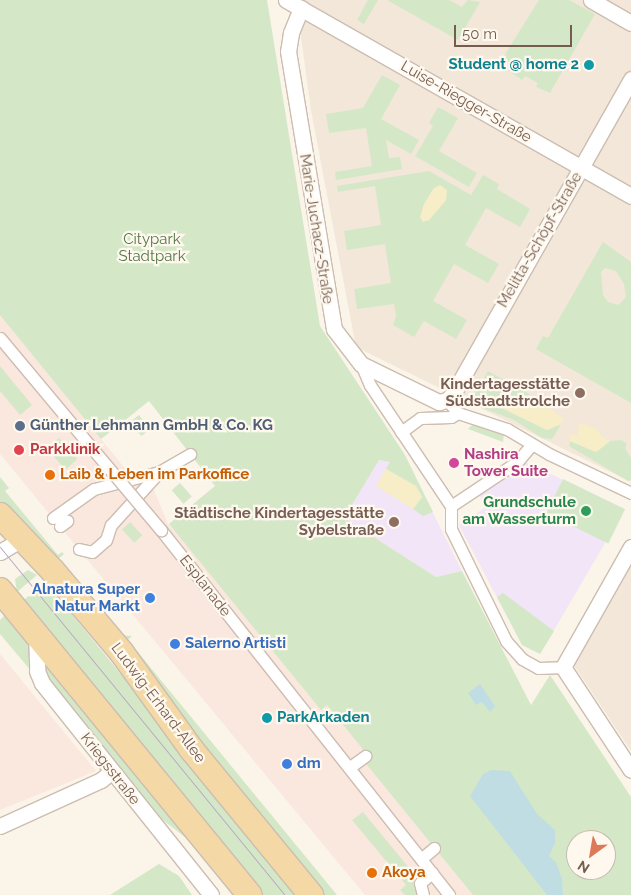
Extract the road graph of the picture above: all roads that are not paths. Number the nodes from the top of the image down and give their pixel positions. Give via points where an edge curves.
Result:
1 (286, 0) edge
2 (591, 0) edge
3 (301, 8) junction
4 (631, 23) edge
5 (631, 79) edge
6 (581, 168) junction
7 (631, 196) edge
8 (0, 338) edge
9 (361, 364) junction
10 (447, 400) junction
11 (458, 413) junction
12 (401, 432) junction
13 (532, 444) junction
14 (190, 454) dead end
15 (159, 472) junction
16 (631, 493) edge
17 (451, 506) junction
18 (0, 515) edge
19 (60, 522) dead end
20 (23, 538) junction
21 (631, 548) edge
22 (79, 549) dead end
23 (0, 552) edge
24 (0, 590) edge
25 (36, 633) junction
26 (563, 667) junction
27 (365, 756) dead end
28 (350, 767) junction
29 (631, 770) edge
30 (112, 771) junction
31 (0, 826) edge
32 (434, 848) dead end
33 (421, 859) junction
34 (432, 873) junction
35 (210, 895) edge
36 (250, 895) edge
37 (311, 895) edge
38 (423, 895) edge
39 (449, 895) edge

1 - 3 street
2 - 4 street
3 - 6 street, Luise-Riegger-Straße
3 - 9 street, Marie-Juchacz-Straße via 288,51 328,309 334,329
5 - 6 street, Melitta-Schöpf-Straße
6 - 7 street, Luise-Riegger-Straße
6 - 10 street, Melitta-Schöpf-Straße
8 - 28 street, Esplanade, bridge via 161,530
9 - 10 street, Marie-Juchacz-Straße via 434,401
9 - 12 street
10 - 11 street
11 - 12 street via 452,417 420,418
11 - 13 street via 507,430
12 - 17 street
13 - 16 street
13 - 17 street via 517,462
14 - 15 street
15 - 19 street via 94,489
15 - 22 street via 111,525 106,540 92,552
17 - 26 street via 451,529 506,641 522,659 538,668
18 - 20 main road, Ludwig-Erhard-Allee
20 - 23 street
20 - 37 main road, Ludwig-Erhard-Allee via 132,665 192,750
21 - 26 street
24 - 25 main road
25 - 30 street, Kriegsstraße via 37,670 42,683
25 - 36 main road
26 - 29 street
27 - 28 street
28 - 33 street, Esplanade
30 - 31 street via 101,780
30 - 35 street, Kriegsstraße
32 - 33 street
33 - 34 street, Esplanade
34 - 38 street via 420,883
34 - 39 street, Esplanade

